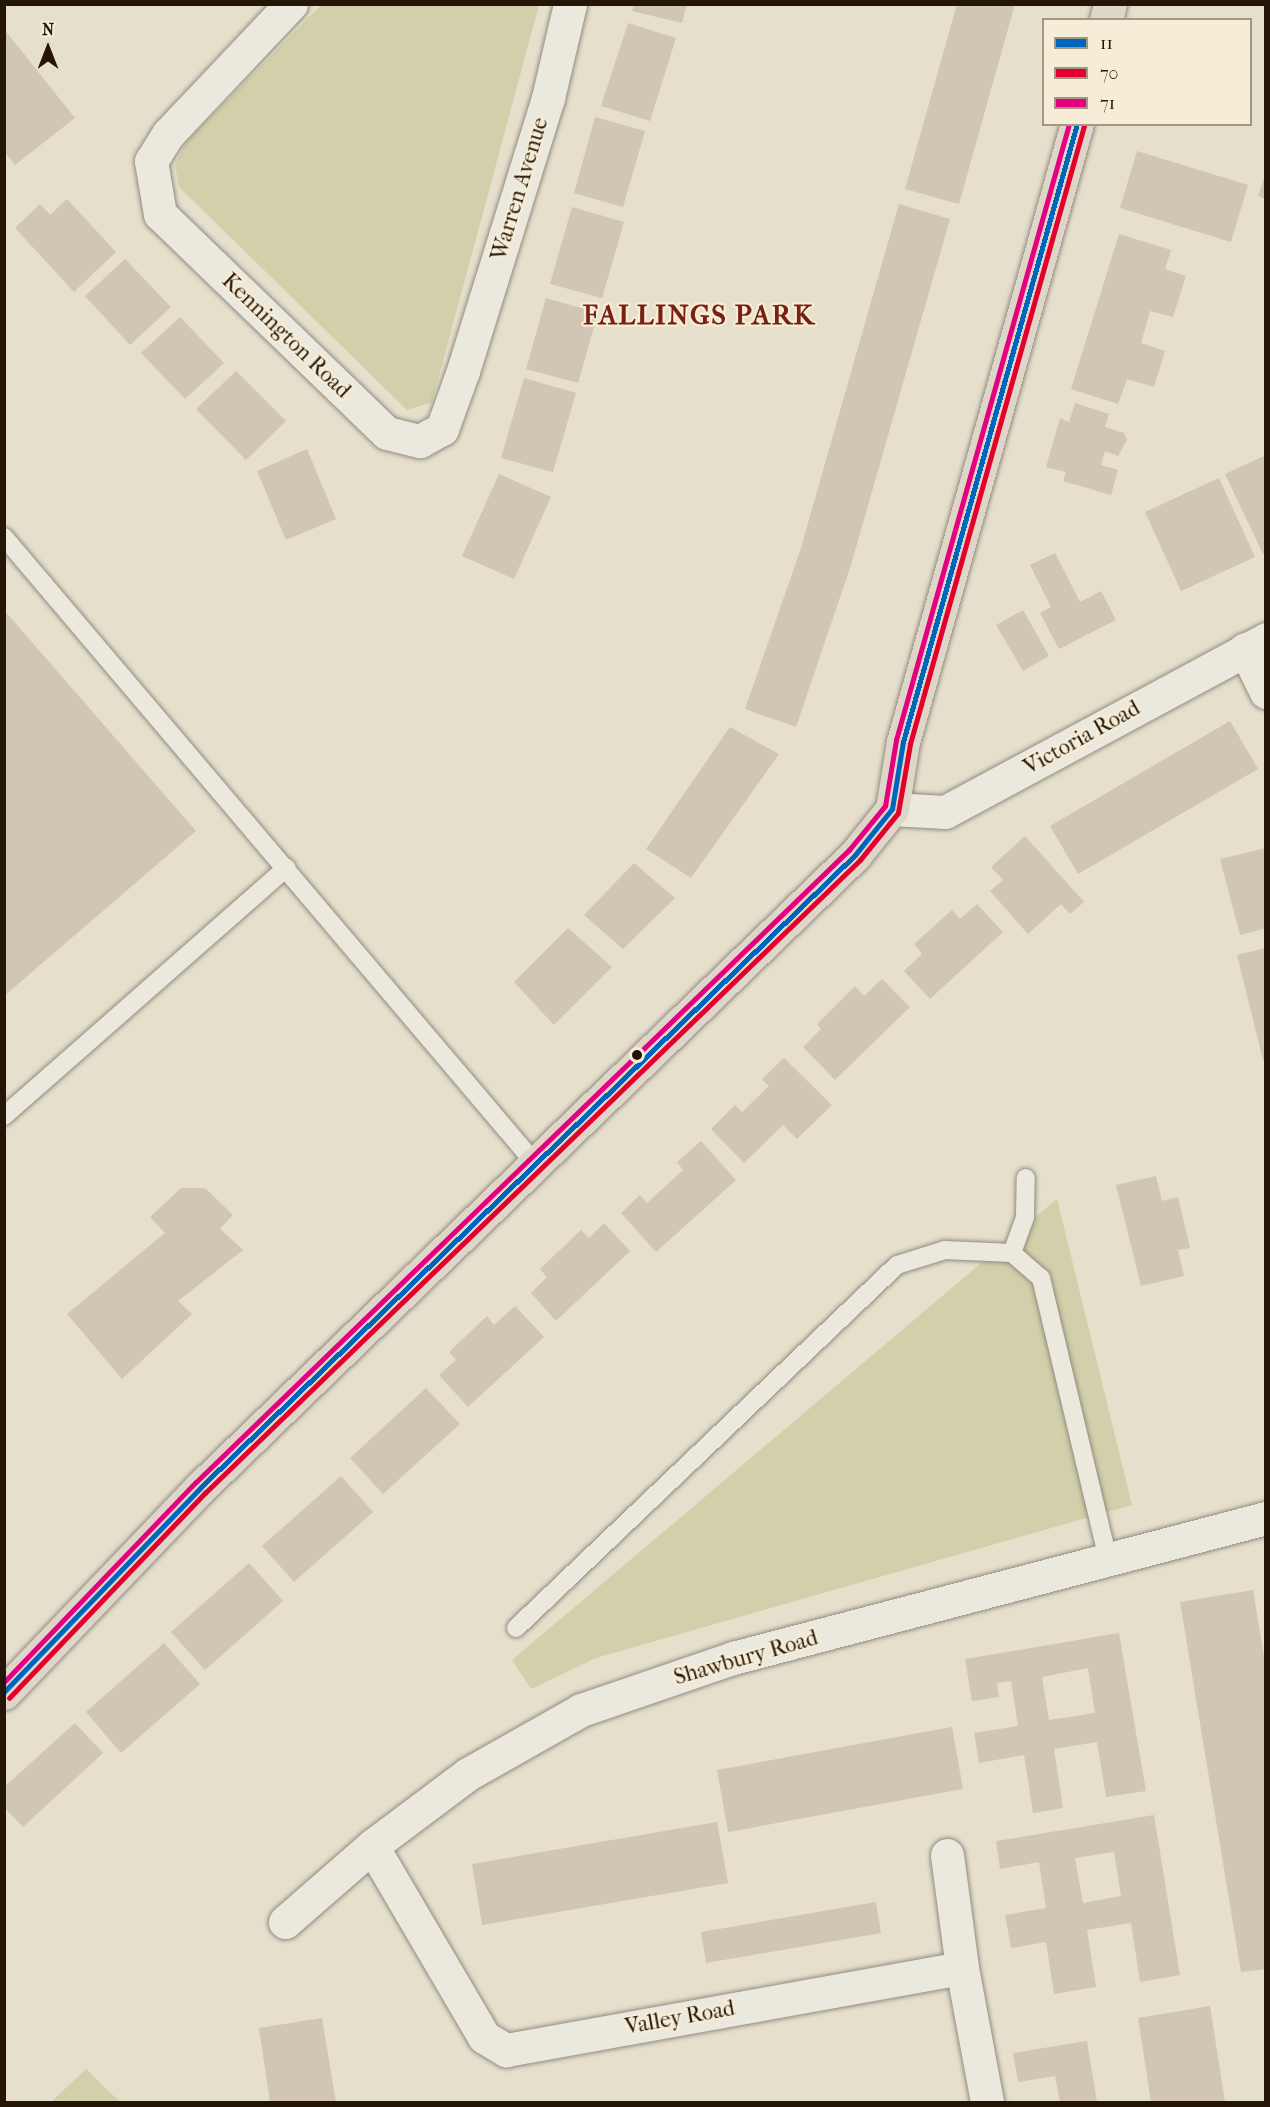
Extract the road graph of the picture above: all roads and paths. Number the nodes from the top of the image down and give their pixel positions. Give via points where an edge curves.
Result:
1 (291, 4) edge
2 (570, 4) edge
3 (1076, 126) edge
4 (463, 371) joint
5 (4, 537) edge
6 (1255, 644) edge
7 (1266, 692) edge
8 (892, 809) junction
9 (286, 868) junction
10 (4, 1116) edge
11 (538, 1167) junction
12 (1026, 1178) dead end
13 (1012, 1253) junction
14 (1266, 1518) edge
15 (1108, 1560) junction
16 (516, 1628) dead end
17 (4, 1693) edge
18 (372, 1846) junction
19 (947, 1855) dead end
20 (285, 1922) dead end
21 (962, 1968) junction
22 (987, 2103) edge

1 - 4 street, Kennington Road via 168,134 151,161 160,213 387,433 420,441 442,429
2 - 4 street, Warren Avenue via 548,98
3 - 8 highway via 903,742
5 - 9 lane
6 - 7 street
6 - 8 street, Victoria Road via 945,812
8 - 11 highway via 855,855
9 - 10 lane
9 - 11 lane
11 - 17 highway via 200,1488
12 - 13 lane via 1025,1217
13 - 15 lane via 1041,1278
13 - 16 lane via 945,1250 897,1265
14 - 15 street, Shawbury Road
15 - 18 street, Shawbury Road via 733,1658 581,1710 468,1774
18 - 20 street, Shawbury Road
18 - 21 street, Valley Road via 484,2037 506,2050
19 - 21 street
21 - 22 street

